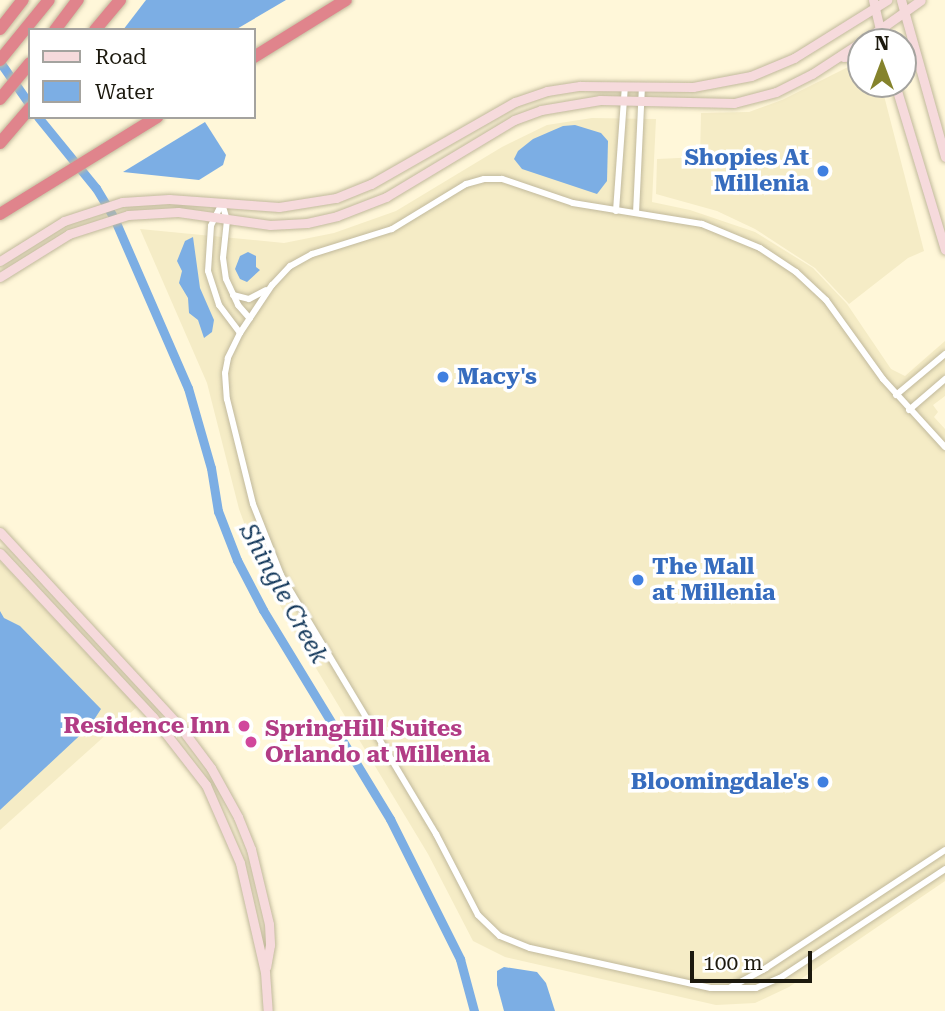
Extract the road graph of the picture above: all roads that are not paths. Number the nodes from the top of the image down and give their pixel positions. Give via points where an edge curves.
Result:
1 (23, 0) edge
2 (49, 0) edge
3 (78, 0) edge
4 (120, 0) edge
5 (346, 0) edge
6 (887, 0) edge
7 (901, 0) edge
8 (921, 0) edge
9 (874, 4) edge
10 (904, 12) junction
11 (3, 26) edge
12 (57, 28) edge
13 (97, 28) edge
14 (881, 28) edge
15 (882, 28) edge
16 (847, 51) edge
17 (256, 56) edge
18 (847, 56) edge
19 (838, 57) junction
20 (0, 60) edge
21 (28, 64) edge
22 (625, 86) junction
23 (642, 86) junction
24 (899, 98) edge
25 (0, 99) edge
26 (624, 100) junction
27 (642, 102) junction
28 (28, 110) edge
29 (154, 119) edge
30 (0, 143) edge
31 (945, 158) edge
32 (222, 203) junction
33 (616, 211) junction
34 (636, 213) junction
35 (0, 214) edge
36 (213, 217) junction
37 (227, 220) junction
38 (945, 250) edge
39 (0, 261) edge
40 (0, 277) edge
41 (272, 285) junction
42 (233, 295) junction
43 (250, 319) junction
44 (240, 333) junction
45 (945, 354) edge
46 (945, 379) edge
47 (896, 395) junction
48 (909, 410) junction
49 (945, 447) edge
50 (0, 532) edge
51 (0, 553) edge
52 (945, 850) edge
53 (945, 869) edge
54 (265, 972) junction
55 (729, 988) junction
56 (268, 1011) edge

1 - 11 highway
2 - 20 highway
3 - 12 highway
4 - 13 highway
5 - 17 highway
6 - 9 street
7 - 10 street
8 - 10 street
9 - 14 street
9 - 23 street via 794,58 759,74 693,87
10 - 15 street
10 - 31 street
16 - 19 street
18 - 19 street
19 - 27 street via 776,92 734,103
21 - 25 highway
22 - 23 street
22 - 26 street
22 - 32 street via 569,87 515,102 371,184 329,200 279,207
23 - 27 street
24 - 38 street
26 - 27 street
26 - 33 street
26 - 37 street via 566,104 514,120 392,193 344,214 285,225
27 - 34 street
28 - 30 highway
29 - 35 highway
32 - 36 street
32 - 37 street
32 - 39 street via 169,198 122,202 58,225
33 - 34 street
33 - 41 street via 569,203 502,179 475,181 392,229 301,260
34 - 47 street via 704,225 782,262 828,302
36 - 37 street
36 - 40 street via 178,212 128,215 96,224 56,242
36 - 44 street via 207,259 210,281 219,304
37 - 42 street via 224,270
41 - 42 street via 249,299
41 - 43 street
42 - 43 street
43 - 44 street
44 - 55 street via 228,358 227,399 253,504 281,575 432,826 478,915 500,936 530,948 711,988
45 - 47 street
46 - 48 street
47 - 48 street
48 - 49 street
50 - 54 street via 171,716 211,768 238,817 263,893 270,945
51 - 54 street via 153,717 206,785 240,863
52 - 55 street
53 - 55 street via 780,978 756,988
54 - 56 street

